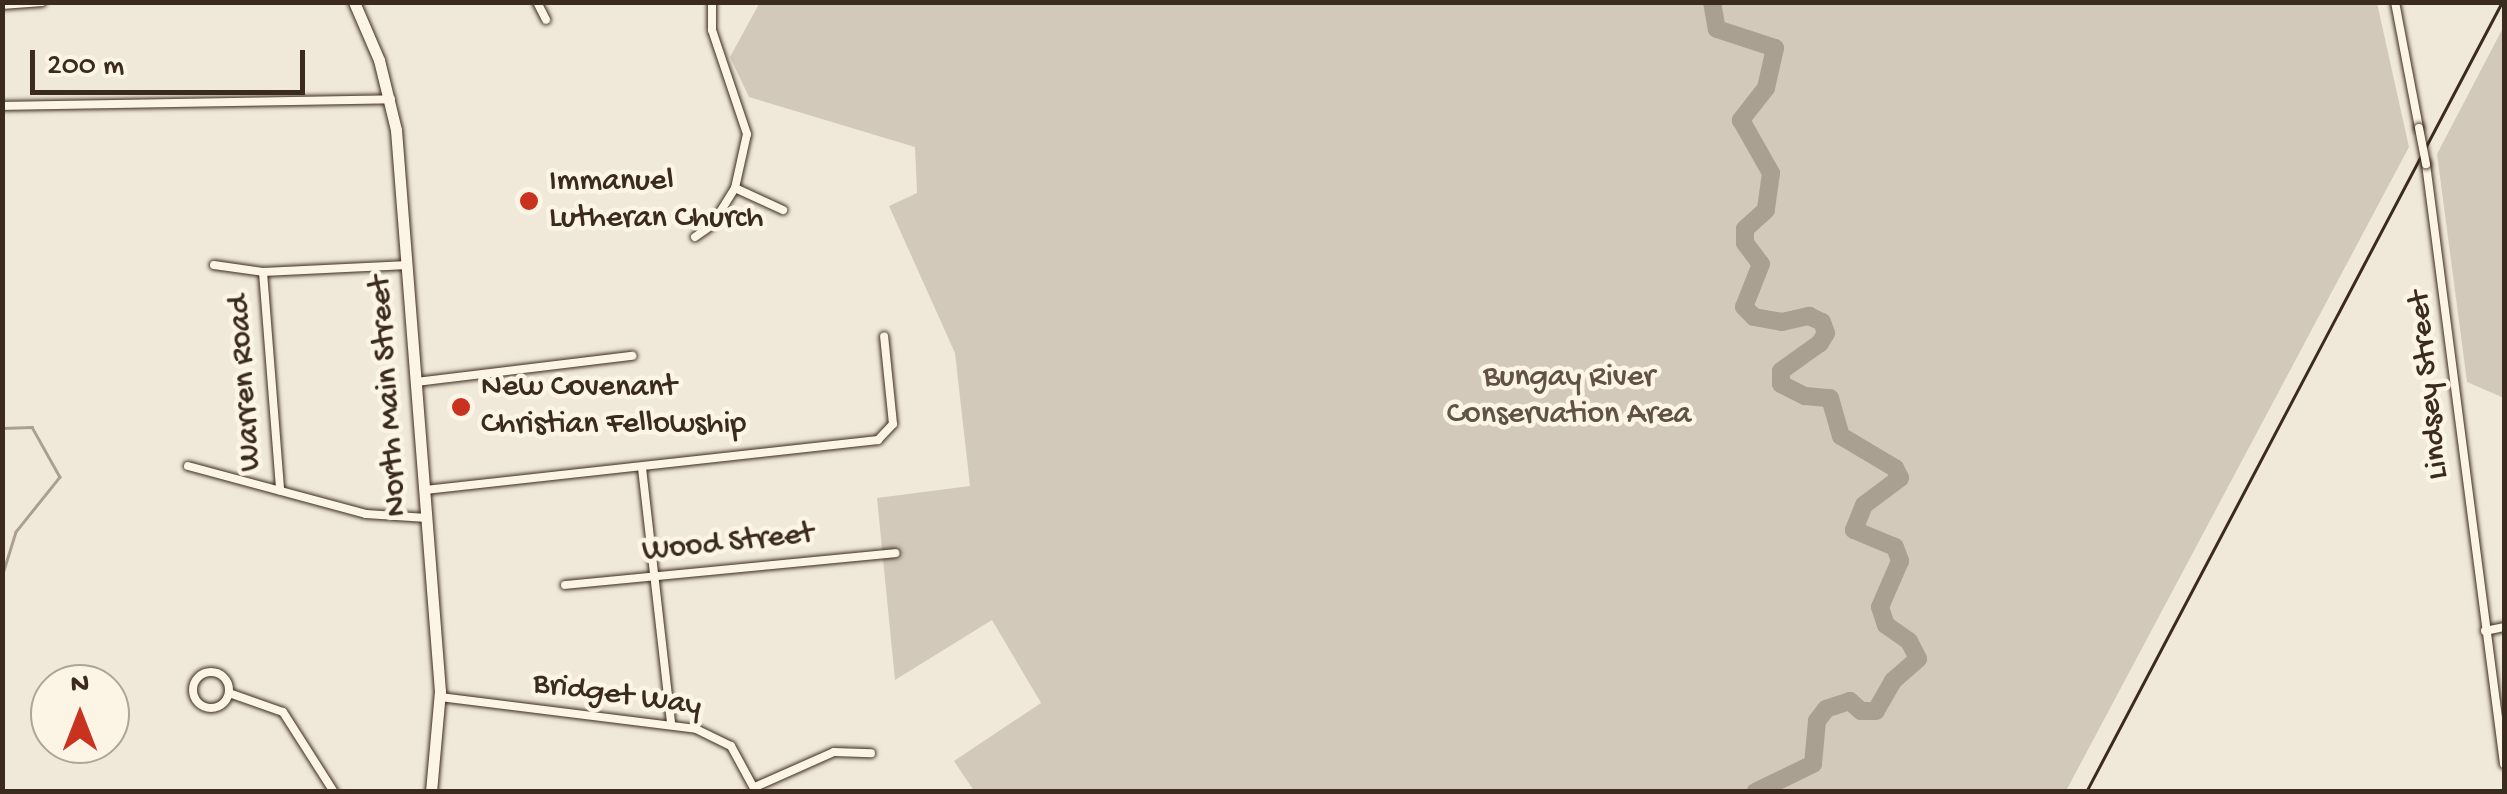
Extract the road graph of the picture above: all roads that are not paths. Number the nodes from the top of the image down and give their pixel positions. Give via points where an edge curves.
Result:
1 (42, 2) edge
2 (354, 2) edge
3 (537, 2) edge
4 (712, 2) edge
5 (2395, 2) edge
6 (2, 5) edge
7 (546, 20) dead end
8 (391, 99) junction
9 (2, 106) edge
10 (736, 188) junction
11 (783, 210) dead end
12 (695, 236) dead end
13 (214, 264) dead end
14 (408, 264) junction
15 (263, 272) junction
16 (884, 336) dead end
17 (632, 356) dead end
18 (416, 382) junction
19 (188, 466) dead end
20 (642, 468) junction
21 (280, 490) junction
22 (425, 490) junction
23 (427, 518) junction
24 (895, 553) dead end
25 (654, 577) junction
26 (565, 585) dead end
27 (2504, 628) edge
28 (2485, 631) junction
29 (230, 693) junction
30 (440, 697) junction
31 (670, 724) junction
32 (870, 753) dead end
33 (2504, 753) edge
34 (2504, 764) edge
35 (756, 789) edge
36 (334, 792) edge
37 (432, 792) edge

1 - 6 street
2 - 8 main road, North Main Street
3 - 7 street
4 - 10 street via 712,30 747,134
5 - 28 street, Lindsey Street, bridge via 2426,164
8 - 9 street
8 - 14 main road, North Main Street
10 - 11 street
10 - 12 street via 712,225
13 - 15 street
14 - 15 street
14 - 18 main road, North Main Street
15 - 21 street, Warren Road
16 - 20 street via 893,416 886,436
17 - 18 street
18 - 22 main road, North Main Street
19 - 21 street
20 - 22 street
20 - 25 street
21 - 23 street via 366,514
22 - 23 main road, North Main Street
23 - 30 main road, North Main Street
24 - 25 street, Wood Street
25 - 26 street, Wood Street
25 - 31 street
27 - 28 street
28 - 33 street, Lindsey Street
29 - 29 street via 227,681 212,672 200,676 193,692 208,708 220,707
29 - 36 street via 283,712
30 - 31 street, Bridget Way
30 - 37 main road, North Main Street
31 - 35 street, Bridget Way via 730,746
32 - 35 street via 834,752
33 - 34 street, Lindsey Street

